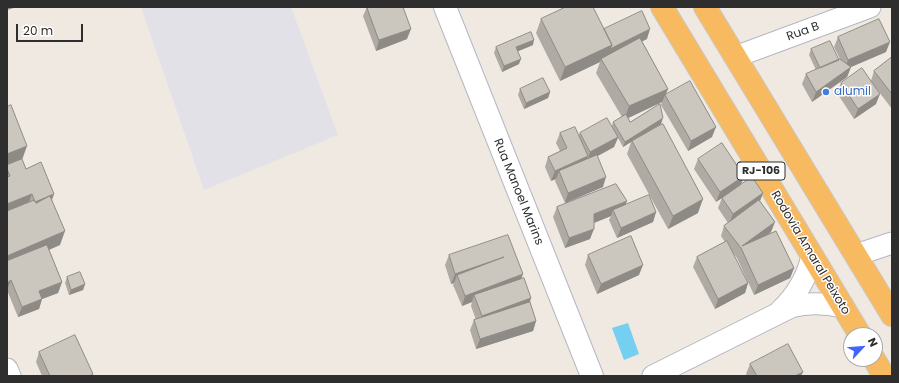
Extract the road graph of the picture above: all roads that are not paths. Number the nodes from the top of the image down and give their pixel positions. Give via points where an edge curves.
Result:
1 (444, 7) edge
2 (662, 7) edge
3 (705, 7) edge
4 (870, 7) edge
5 (735, 57) junction
6 (892, 243) edge
7 (856, 255) junction
8 (812, 256) junction
9 (843, 307) junction
10 (780, 311) junction
11 (892, 314) edge
12 (855, 327) edge
13 (879, 367) edge
14 (7, 369) edge
15 (10, 376) edge
16 (592, 376) edge
17 (653, 376) edge
18 (884, 376) edge

1 - 16 main road, Rua Manoel Marins
2 - 8 highway, Rodovia Amaral Peixoto / RJ-106
3 - 5 highway, RJ-106
4 - 5 street, Rua B
5 - 7 highway, RJ-106
6 - 7 street
7 - 11 highway, RJ-106
8 - 9 highway, Rodovia Amaral Peixoto / RJ-106
8 - 10 street via 802,286
9 - 10 street via 813,303
9 - 12 highway, Rodovia Amaral Peixoto / RJ-106
10 - 17 street
13 - 18 highway
14 - 15 street

